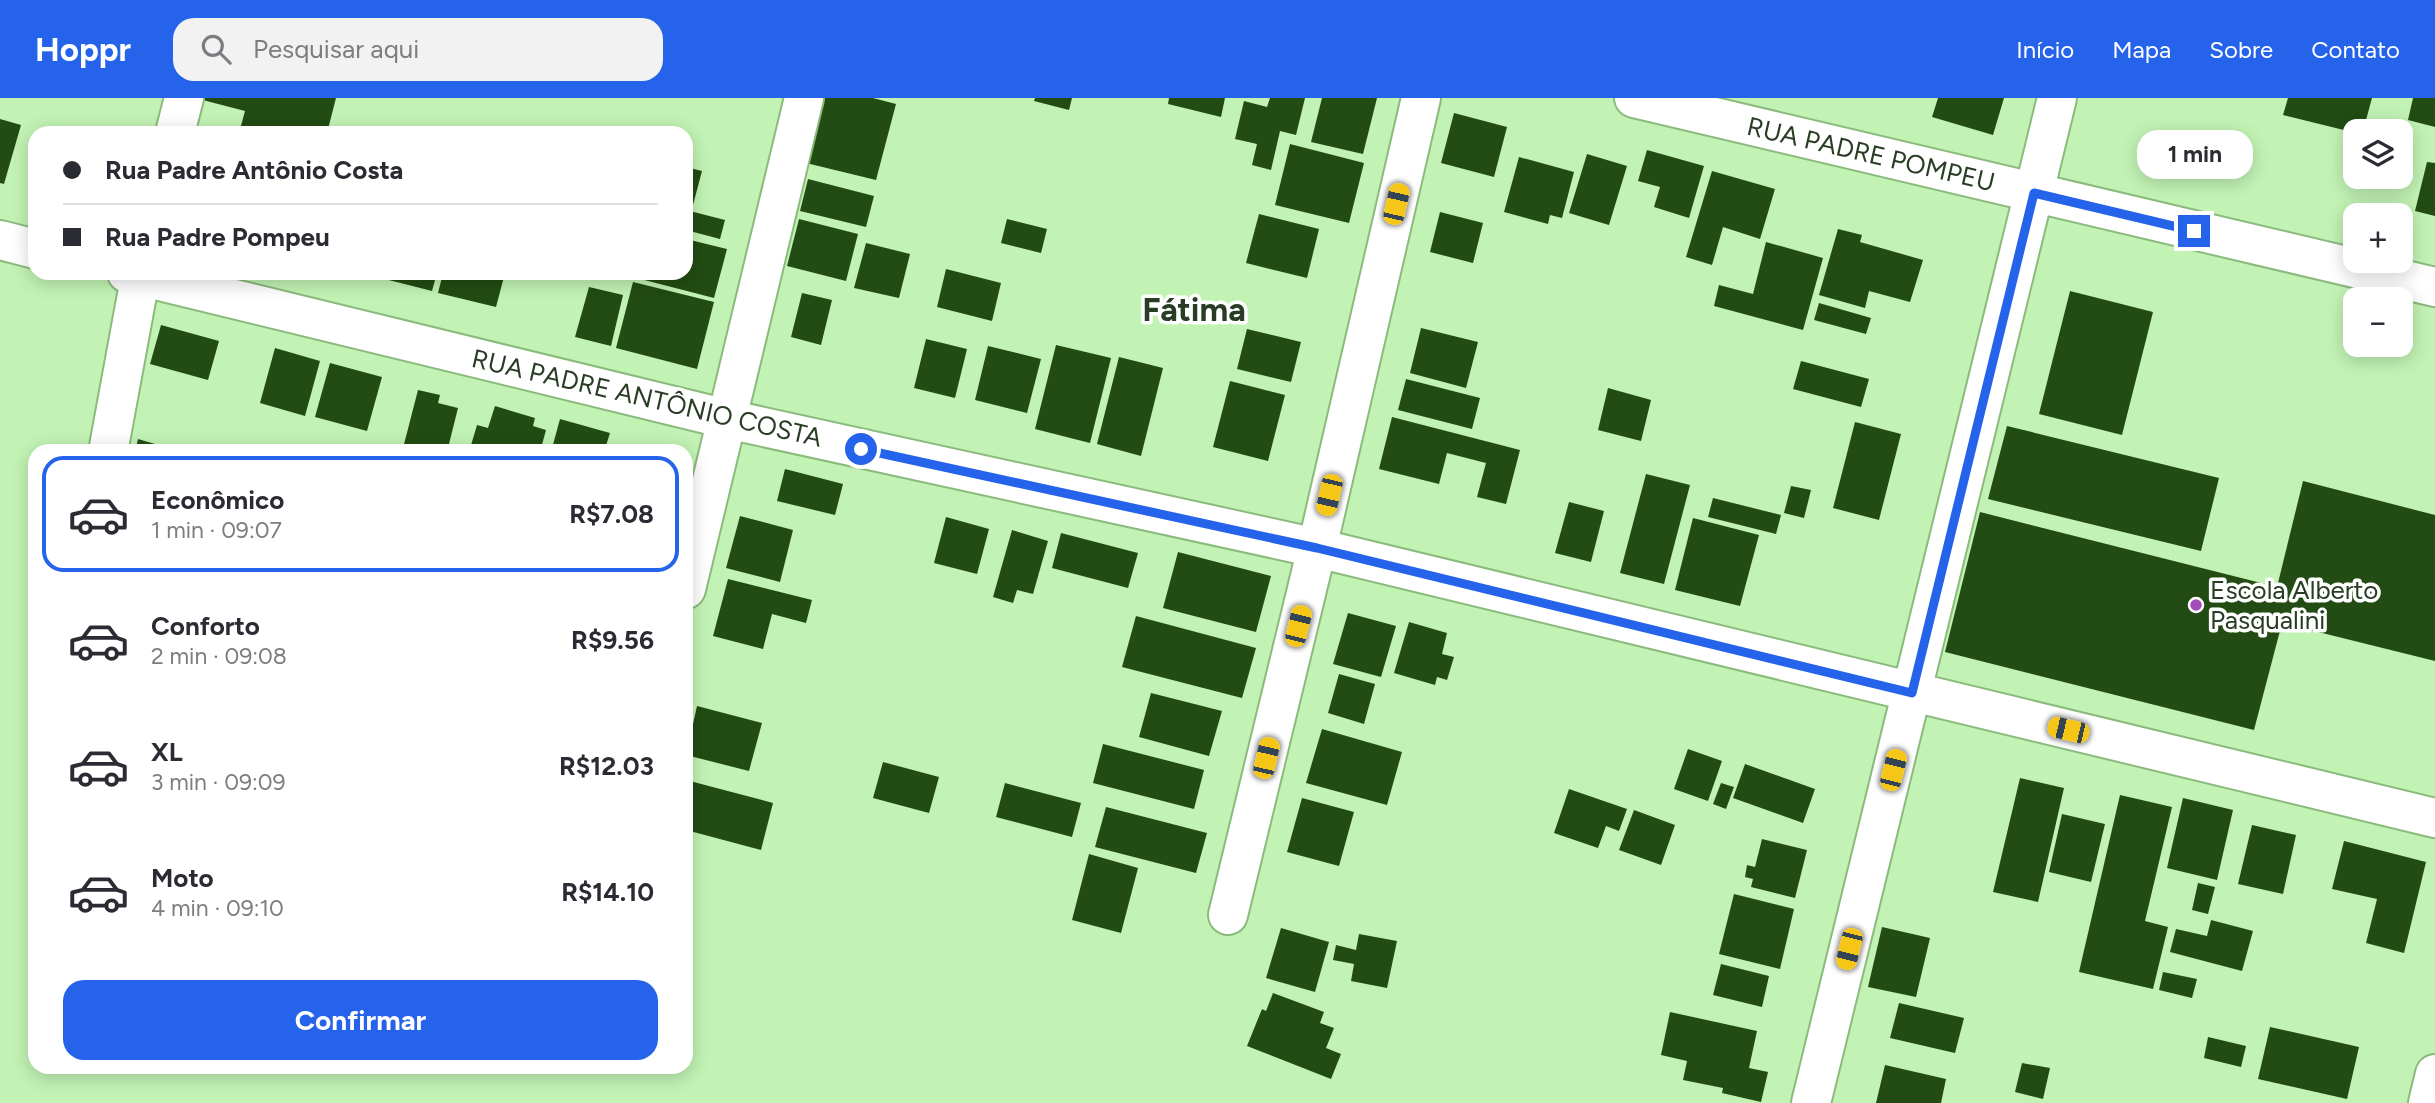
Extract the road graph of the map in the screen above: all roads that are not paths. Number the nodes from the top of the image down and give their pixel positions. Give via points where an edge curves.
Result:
1 (184, 98) edge
2 (804, 98) edge
3 (1421, 98) edge
4 (1634, 98) edge
5 (2057, 98) edge
6 (177, 126) edge
7 (2034, 193) junction
8 (0, 240) edge
9 (28, 247) edge
10 (135, 280) edge
11 (160, 280) edge
12 (2435, 288) edge
13 (727, 419) junction
14 (109, 444) edge
15 (1317, 548) junction
16 (693, 560) edge
17 (1912, 693) junction
18 (2435, 818) edge
19 (1228, 915) dead end
20 (2435, 1074) edge
21 (1811, 1103) edge
22 (2428, 1103) edge

1 - 6 street
2 - 13 street
3 - 15 street
4 - 7 street, RUA PADRE POMPEU
5 - 7 street
7 - 12 street, RUA PADRE POMPEU
7 - 17 street
8 - 9 street
10 - 14 street
11 - 13 street, RUA PADRE ANTÔNIO COSTA
13 - 15 street, RUA PADRE ANTÔNIO COSTA
13 - 16 street
15 - 17 street, RUA PADRE ANTÔNIO COSTA
15 - 19 street
17 - 18 street, RUA PADRE ANTÔNIO COSTA
17 - 21 street
20 - 22 street

